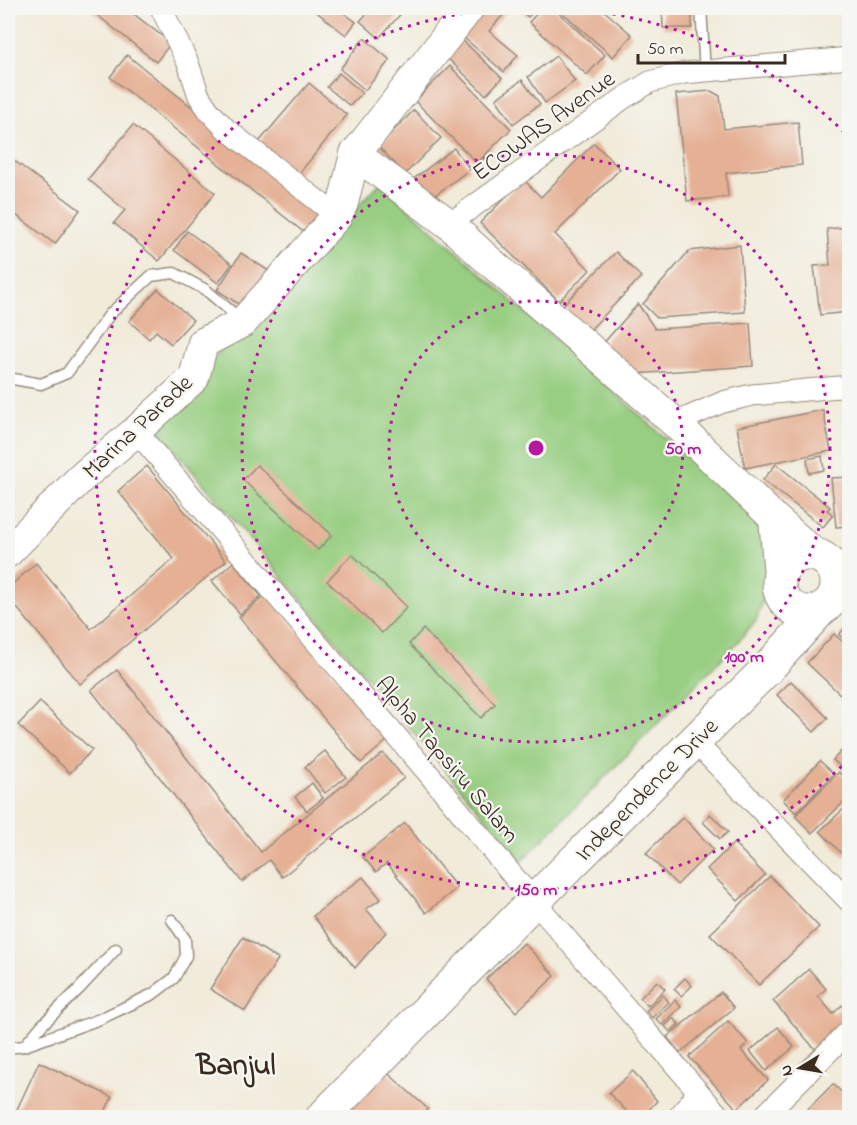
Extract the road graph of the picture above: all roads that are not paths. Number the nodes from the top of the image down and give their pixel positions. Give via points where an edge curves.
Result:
1 (161, 8) edge
2 (469, 8) edge
3 (701, 8) edge
4 (849, 58) edge
5 (705, 72) junction
6 (355, 154) junction
7 (337, 216) junction
8 (449, 224) junction
9 (243, 322) junction
10 (8, 378) edge
11 (849, 386) edge
12 (675, 423) junction
13 (136, 431) junction
14 (774, 518) junction
15 (8, 552) edge
16 (835, 579) edge
17 (784, 591) junction
18 (769, 667) junction
19 (694, 741) junction
20 (534, 901) junction
21 (849, 902) edge
22 (172, 920) dead end
23 (116, 949) dead end
24 (849, 1030) edge
25 (24, 1046) junction
26 (8, 1048) edge
27 (698, 1092) junction
28 (322, 1118) edge
29 (678, 1118) edge
30 (721, 1118) edge
31 (762, 1118) edge

1 - 7 street via 209,111 226,129
2 - 6 street
3 - 5 lane
4 - 5 street, ECOWAS Avenue
5 - 8 street, ECOWAS Avenue via 650,82
6 - 7 street, Marina Parade
6 - 8 street
7 - 9 street, Marina Parade
8 - 12 street
9 - 10 lane via 206,290 174,273 151,276 110,314 68,373 41,384
9 - 13 street, Marina Parade via 203,343 194,378
11 - 12 street via 752,395 723,402
12 - 14 street
13 - 15 street, Marina Parade via 81,478
13 - 20 street, Alpha Tapsiru Salam
14 - 16 street
14 - 17 street
16 - 17 highway via 815,612 801,612
16 - 17 highway via 806,554 797,555 783,567
16 - 18 highway, Independence Drive
17 - 18 highway
18 - 19 highway, Independence Drive
19 - 20 highway, Independence Drive
19 - 21 street
20 - 27 street, Alpha Tapsiru Salam
20 - 28 highway, Independence Drive
22 - 25 lane via 185,939 186,956 174,978 153,994 100,1019
23 - 25 lane
24 - 31 street
25 - 26 lane
27 - 29 street
27 - 30 street, Alpha Tapsiru Salam

